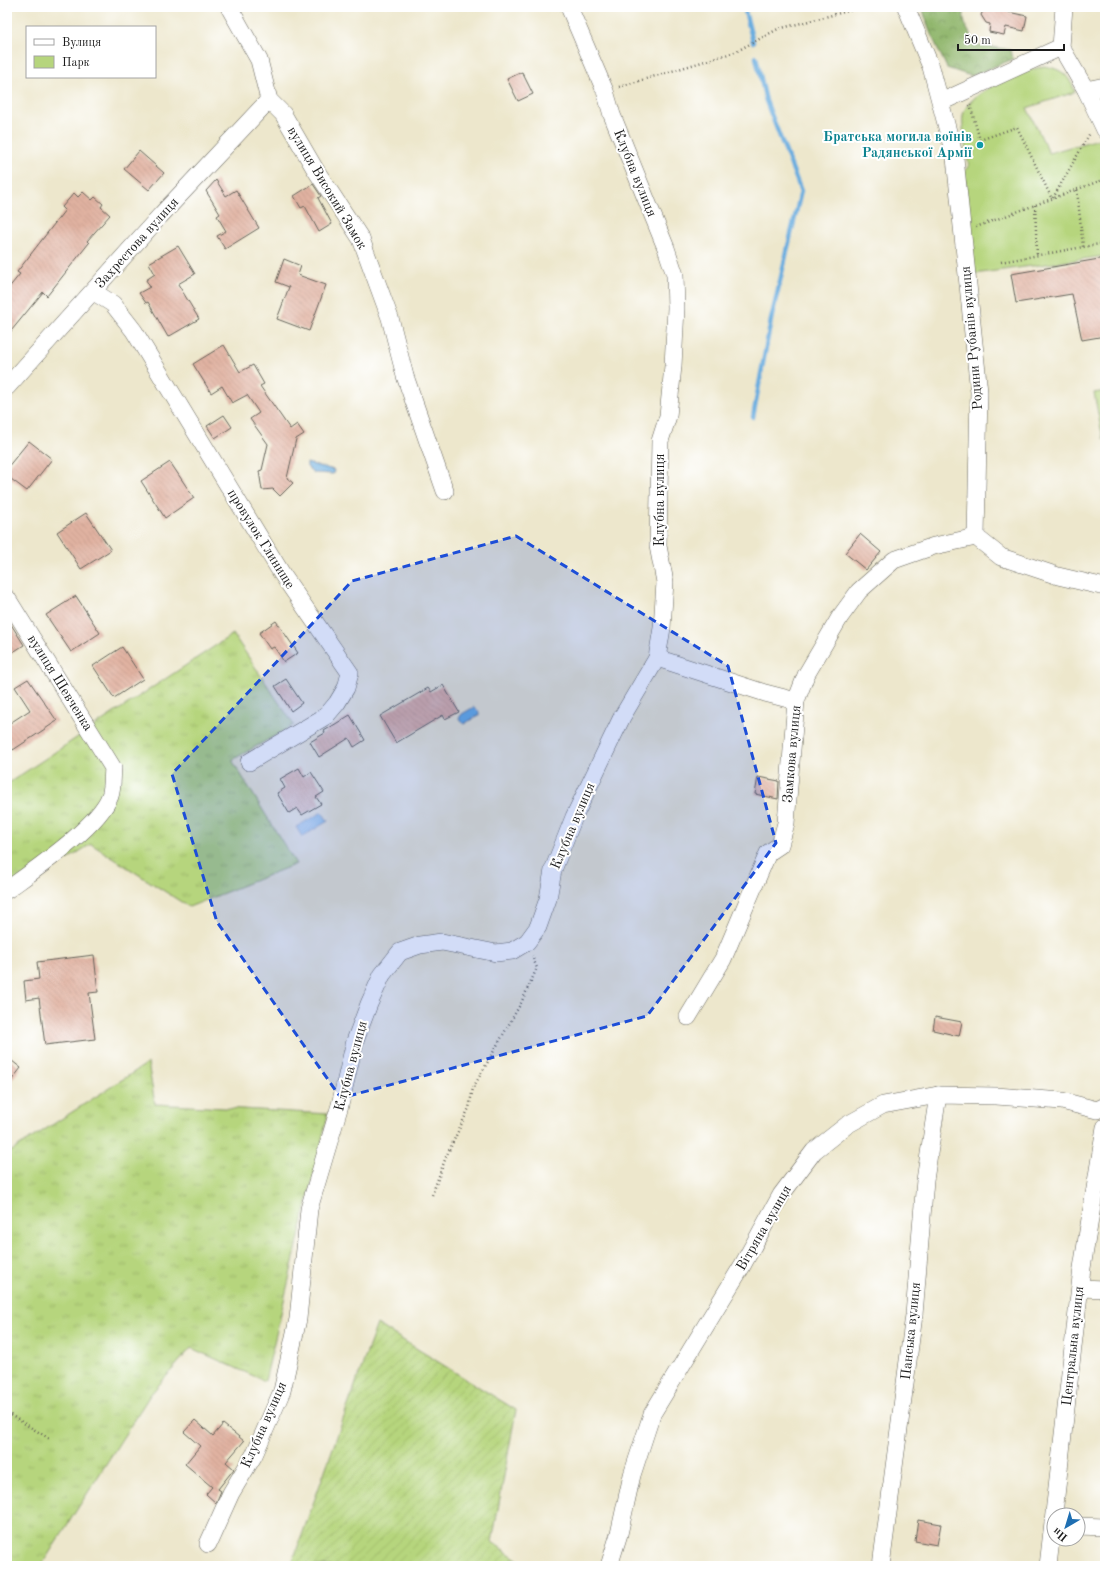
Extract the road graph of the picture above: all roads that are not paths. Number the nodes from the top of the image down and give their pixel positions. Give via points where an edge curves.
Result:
1 (229, 7) edge
2 (569, 7) edge
3 (906, 7) edge
4 (1064, 7) edge
5 (1061, 47) junction
6 (1105, 86) edge
7 (1086, 90) junction
8 (269, 100) junction
9 (941, 102) junction
10 (1102, 124) edge
11 (94, 292) junction
12 (7, 388) edge
13 (445, 491) dead end
14 (976, 537) junction
15 (1105, 587) edge
16 (7, 598) edge
17 (657, 658) junction
18 (796, 701) junction
19 (249, 762) dead end
20 (7, 890) edge
21 (688, 1017) dead end
22 (938, 1095) junction
23 (1105, 1106) edge
24 (1105, 1127) edge
25 (1080, 1288) junction
26 (1105, 1289) edge
27 (1055, 1507) edge
28 (1086, 1526) edge
29 (1105, 1527) edge
30 (208, 1544) dead end
31 (1050, 1547) edge
32 (609, 1566) edge
33 (881, 1566) edge
34 (1048, 1566) edge

1 - 8 street via 259,60
2 - 17 street, Клубна вулиця via 605,91 675,275 673,366 668,416 660,441 658,546 665,582
3 - 9 street, Родини Рубанів вулиця via 931,67
4 - 5 street
5 - 7 street
5 - 9 street
6 - 7 street
7 - 10 street
8 - 11 street, Захрестова вулиця via 160,216
8 - 13 street, вулиця Високий Замок via 283,114 361,239 390,318 405,376
9 - 14 street, Родини Рубанів вулиця via 955,158 979,392
11 - 12 street, Захрестова вулиця
11 - 19 street, провулок Глинище via 113,304 134,331 282,574 350,673 346,688 326,716
14 - 15 street via 1001,557 1058,576
14 - 18 street, Замкова вулиця via 934,546 894,560 860,591 840,617 806,675
16 - 20 street, вулиця Шевченка via 113,768 110,796 96,817 66,846
17 - 18 street
17 - 30 street, Клубна вулиця via 622,717 587,790 553,870 548,899 538,927 527,942 512,950 496,954 442,942 420,945 400,952 382,976 355,1041 340,1105 308,1209 298,1319 282,1391 254,1455 231,1493
18 - 21 street, Замкова вулиця via 786,823 780,845 768,853 723,959
22 - 23 street, Вітряна вулиця via 1062,1101 1097,1110
22 - 32 street, Вітряна вулиця via 884,1105 847,1125 814,1151 781,1195 742,1266 652,1414 632,1475
22 - 33 street, Панська вулиця via 925,1180 914,1315
24 - 25 street, Центральна вулиця
25 - 26 street
25 - 27 street, Центральна вулиця
28 - 29 street
31 - 34 street, Центральна вулиця

